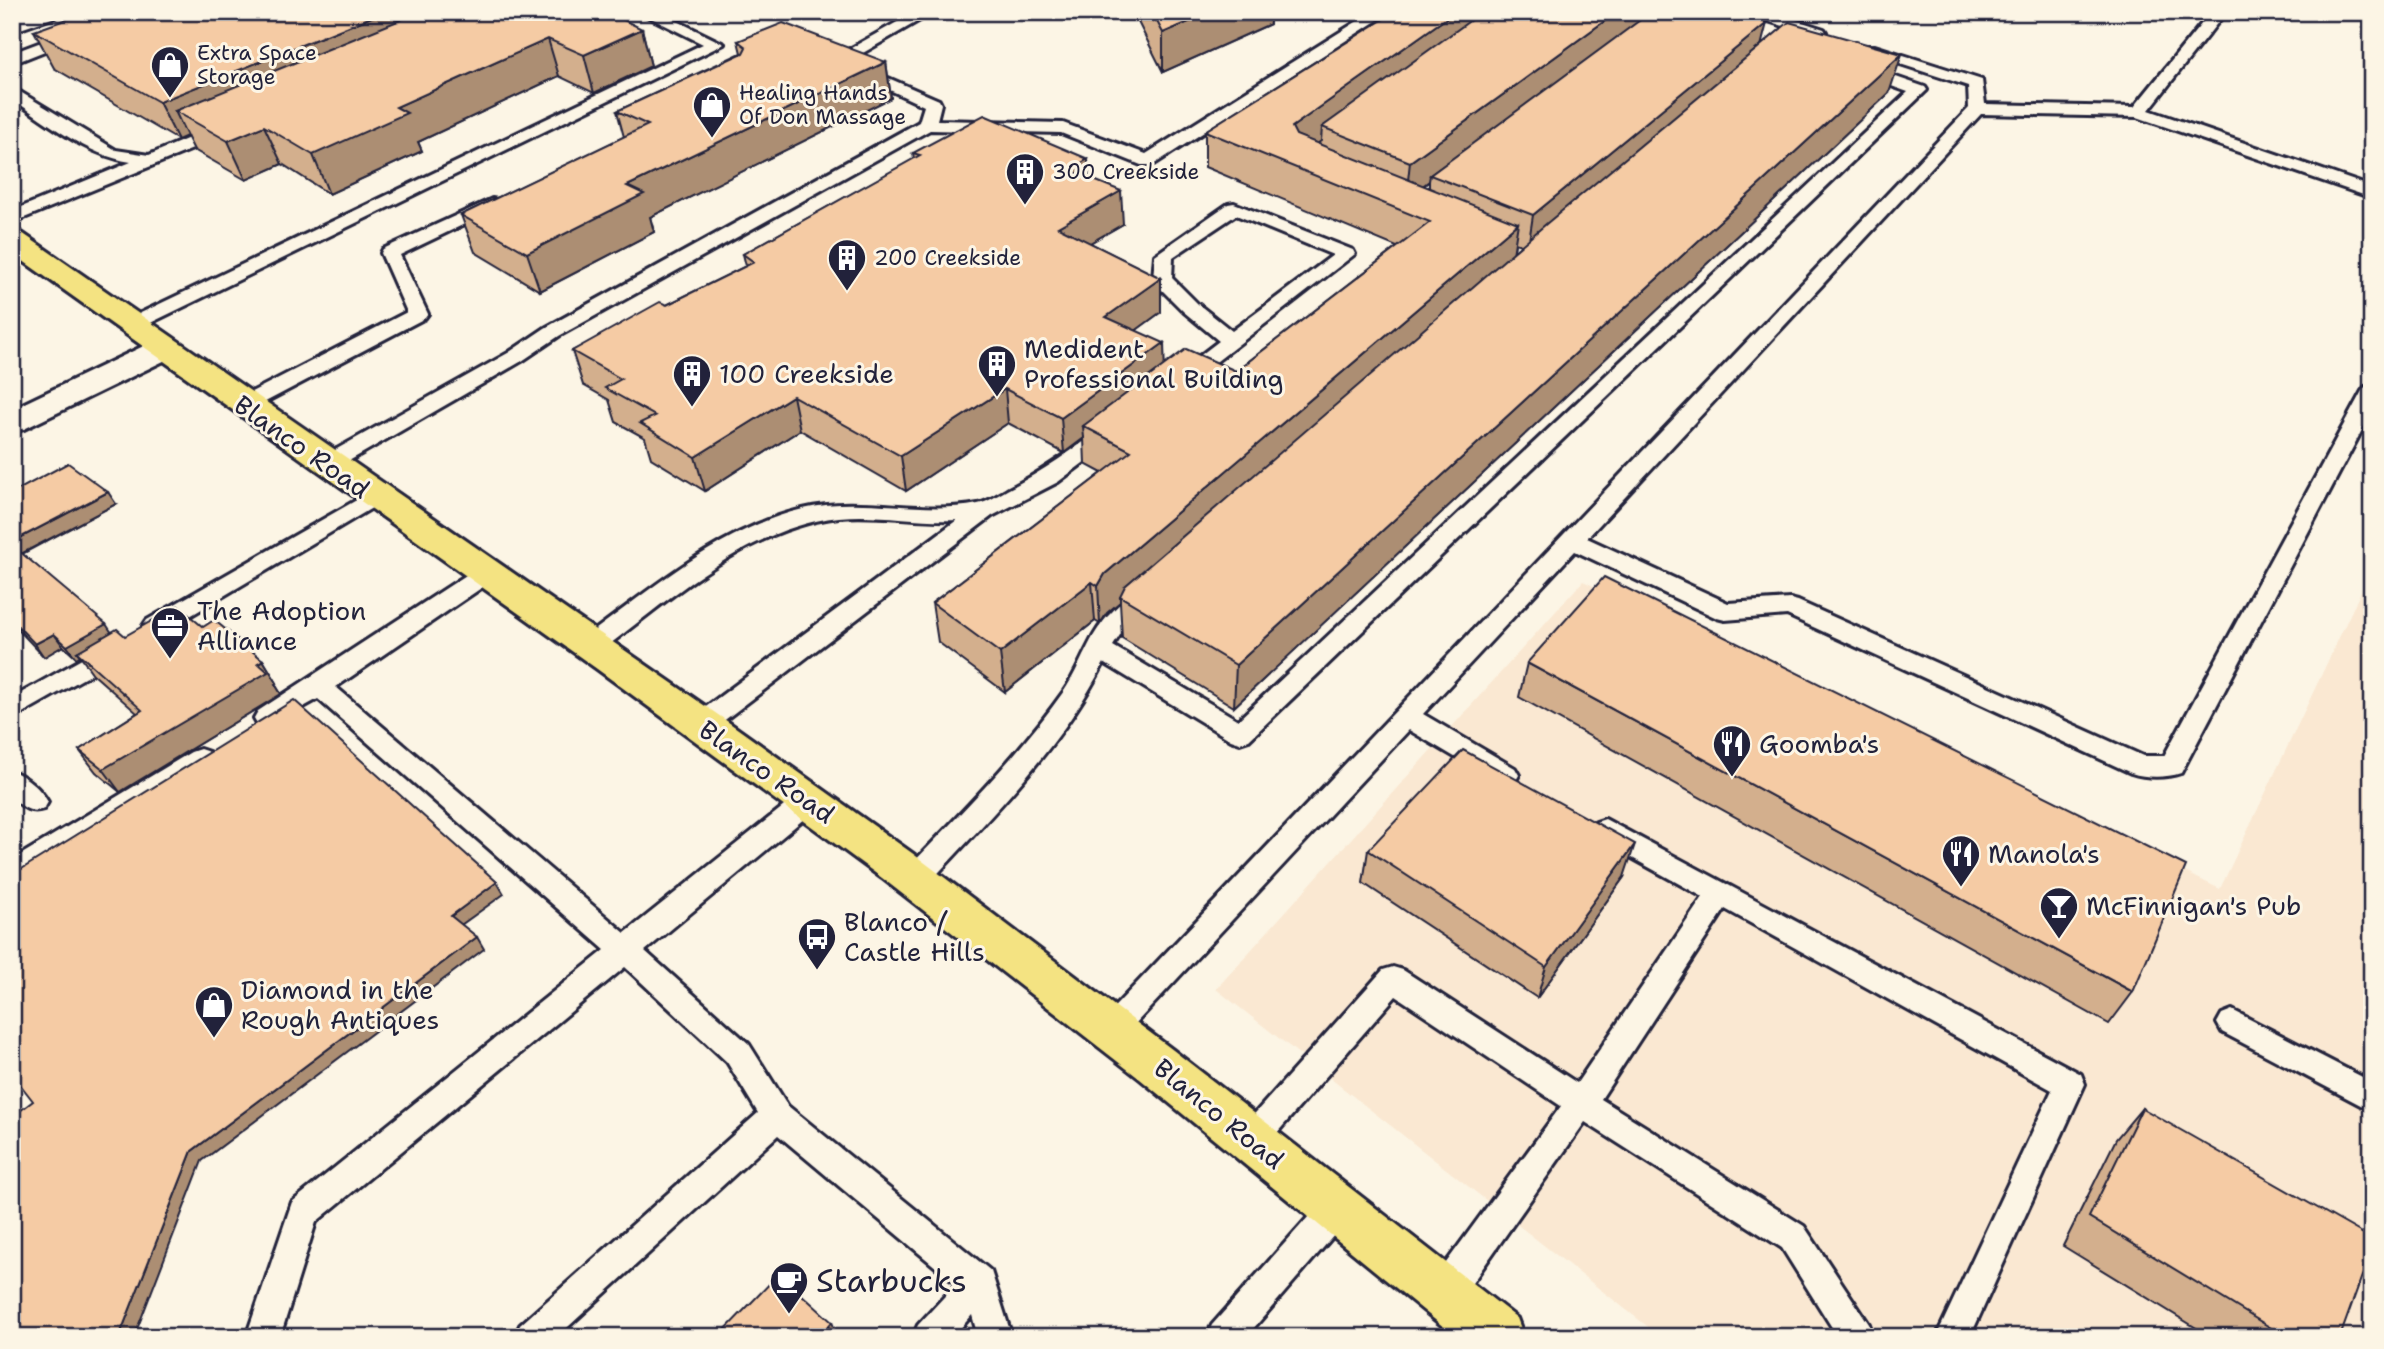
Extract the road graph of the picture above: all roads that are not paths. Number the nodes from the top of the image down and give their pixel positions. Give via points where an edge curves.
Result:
1 (47, 12) edge
2 (136, 12) edge
3 (646, 12) edge
4 (927, 12) edge
5 (1383, 12) edge
6 (1754, 12) edge
7 (2219, 12) edge
8 (12, 25) edge
9 (1832, 37) edge
10 (1858, 46) edge
11 (12, 60) edge
12 (1847, 66) edge
13 (12, 92) edge
14 (1977, 109) junction
15 (2139, 111) junction
16 (927, 124) junction
17 (235, 125) edge
18 (151, 160) junction
19 (2372, 193) edge
20 (512, 195) edge
21 (12, 218) edge
22 (12, 239) edge
23 (131, 325) junction
24 (1232, 341) junction
25 (163, 349) junction
26 (1168, 389) edge
27 (2372, 391) edge
28 (243, 405) junction
29 (1125, 421) edge
30 (12, 422) edge
31 (327, 464) junction
32 (374, 497) junction
33 (984, 511) junction
34 (1572, 540) junction
35 (485, 574) junction
36 (1158, 585) edge
37 (589, 646) junction
38 (1098, 649) junction
39 (319, 686) junction
40 (12, 710) edge
41 (1406, 716) junction
42 (701, 725) junction
43 (248, 729) edge
44 (225, 744) edge
45 (12, 781) edge
46 (1525, 786) edge
47 (808, 800) junction
48 (35, 802) dead end
49 (1587, 820) edge
50 (12, 874) edge
51 (914, 880) junction
52 (1721, 893) junction
53 (625, 950) junction
54 (2232, 1023) dead end
55 (1111, 1030) junction
56 (2372, 1097) edge
57 (1581, 1103) junction
58 (777, 1116) junction
59 (1251, 1140) junction
60 (1337, 1208) junction
61 (979, 1282) junction
62 (1444, 1294) junction
63 (563, 1322) edge
64 (263, 1337) edge
65 (532, 1337) edge
66 (930, 1337) edge
67 (995, 1337) edge
68 (1224, 1337) edge
69 (1498, 1337) edge
70 (1858, 1337) edge
71 (1953, 1337) edge

1 - 8 street
2 - 11 lane
3 - 23 lane via 716,44
4 - 16 lane via 836,61 933,104
5 - 16 lane via 1147,160 1063,128
6 - 9 lane
7 - 15 lane
10 - 14 lane via 1976,83
12 - 38 lane via 1919,90 1240,733
13 - 18 lane via 93,145 112,154
14 - 15 lane
14 - 34 lane
15 - 19 lane
16 - 31 lane via 552,332
17 - 18 lane
18 - 21 lane
20 - 28 lane via 390,253 418,314
22 - 23 main road, Blanco Road
23 - 25 main road, Blanco Road
24 - 24 lane via 1305,286 1346,254 1234,208 1164,255 1161,279
24 - 26 lane
25 - 28 main road, Blanco Road
25 - 30 street
27 - 34 lane via 2172,766 2140,766 1790,607 1725,612
28 - 31 main road, Blanco Road
29 - 33 lane via 1051,478
31 - 32 main road, Blanco Road
32 - 35 main road, Blanco Road
32 - 40 lane
33 - 37 lane via 838,510 796,519 706,564
33 - 42 lane
34 - 41 lane
35 - 37 main road, Blanco Road
35 - 39 lane
36 - 38 lane via 1117,621
37 - 42 main road, Blanco Road
38 - 51 lane via 1075,695 1007,782
39 - 43 lane
39 - 53 lane
41 - 46 lane
41 - 55 lane
42 - 47 main road, Blanco Road
44 - 50 lane
45 - 48 lane
47 - 51 main road, Blanco Road
47 - 53 lane
49 - 52 lane
51 - 55 main road, Blanco Road
52 - 57 lane
52 - 71 lane via 2070,1084
53 - 58 lane via 738,1053
53 - 64 lane via 303,1213
54 - 56 lane
55 - 59 main road, Blanco Road
57 - 59 lane via 1393,979
57 - 62 lane
57 - 70 lane via 1793,1237
58 - 61 lane
58 - 63 lane
59 - 60 main road, Blanco Road
60 - 62 main road, Blanco Road
60 - 68 lane
61 - 66 lane
61 - 67 lane
62 - 69 main road, Blanco Road
63 - 65 lane

